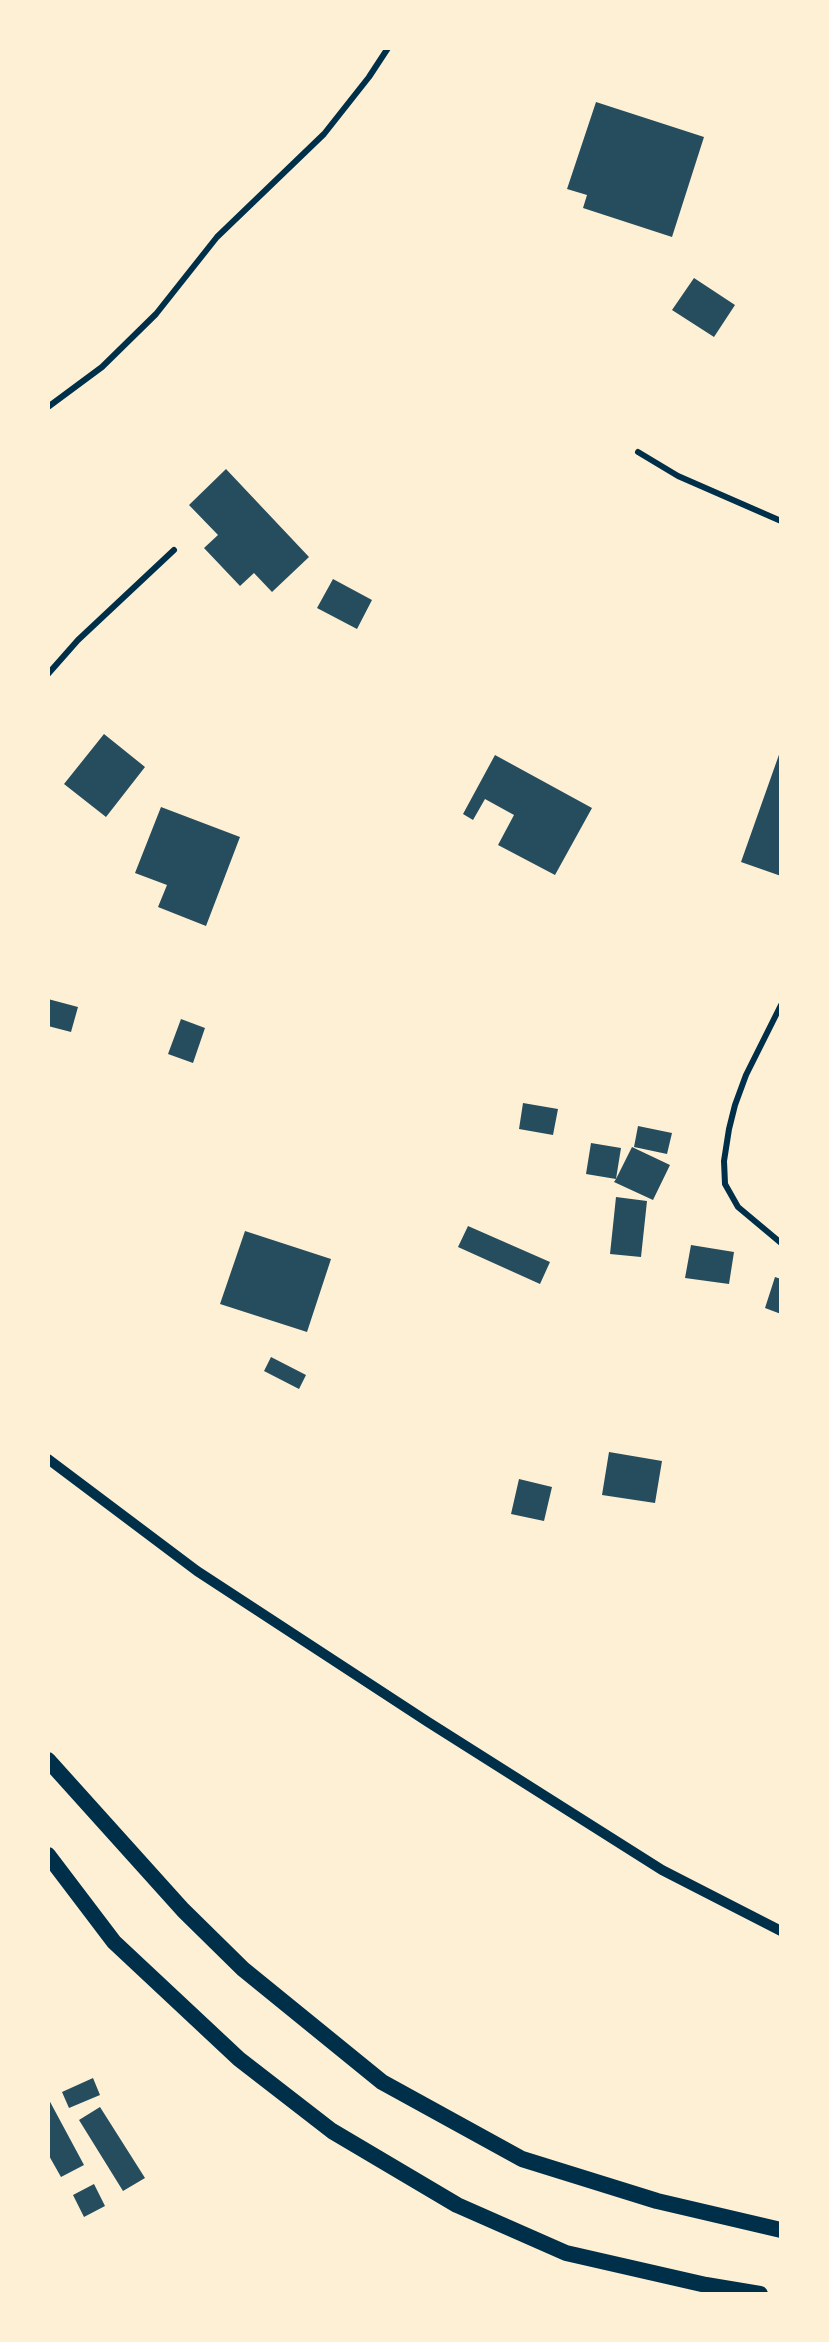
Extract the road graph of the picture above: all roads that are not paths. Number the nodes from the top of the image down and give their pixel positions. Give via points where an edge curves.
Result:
1 (388, 48) edge
2 (48, 407) edge
3 (638, 452) dead end
4 (781, 521) edge
5 (174, 550) dead end
6 (48, 674) edge
7 (781, 1005) edge
8 (781, 1243) edge
9 (48, 1460) edge
10 (48, 1760) edge
11 (48, 1855) edge
12 (781, 1931) edge
13 (781, 2230) edge
14 (760, 2294) edge

1 - 2 street via 324,134 217,237 156,314 102,368
3 - 4 street via 678,476
5 - 6 street via 78,640
7 - 8 street via 735,1105 724,1161 725,1184 738,1207
9 - 12 street via 197,1571 428,1722 662,1870
10 - 13 highway via 183,1910 243,1969 382,2082 522,2159 657,2201
11 - 14 highway via 114,1942 239,2059 332,2131 457,2205 566,2253

